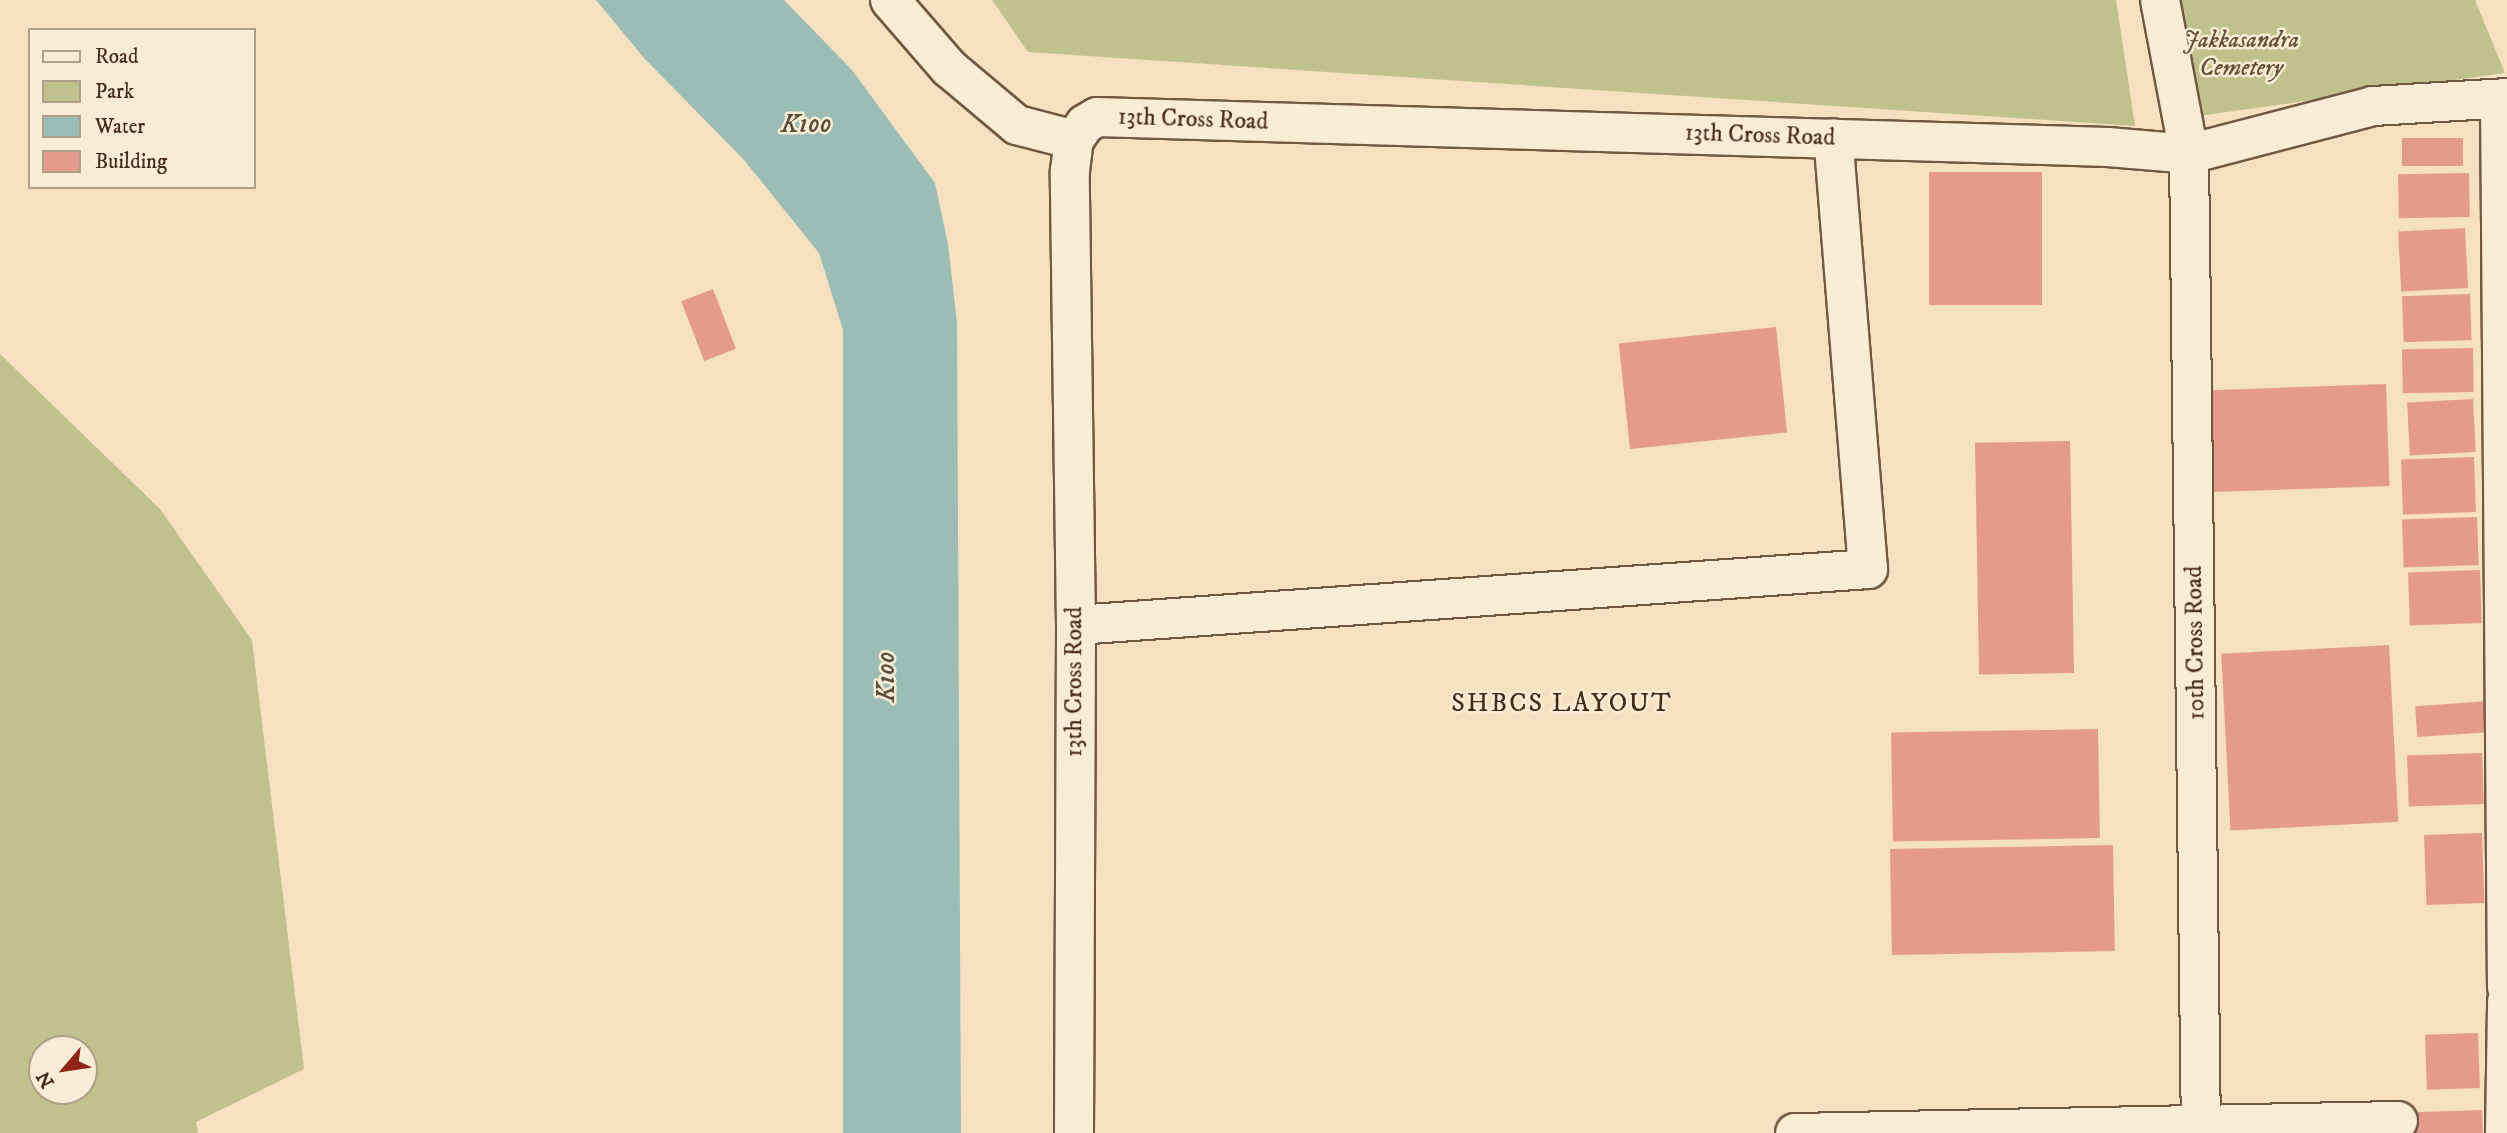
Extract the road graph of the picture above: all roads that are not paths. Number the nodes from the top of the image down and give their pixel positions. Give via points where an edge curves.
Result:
1 (890, 0) edge
2 (2160, 0) edge
3 (2503, 99) edge
4 (1833, 138) junction
5 (1074, 140) junction
6 (2189, 154) junction
7 (1076, 625) junction
8 (2507, 987) edge
9 (2507, 1001) edge
10 (2398, 1121) dead end
11 (2201, 1130) edge
12 (1074, 1133) edge
13 (1795, 1133) edge
14 (2505, 1133) edge

1 - 5 street via 949,68 1017,125
2 - 6 street, 10th Cross Road
3 - 6 street, 13th Cross Road via 2373,106
3 - 8 street
4 - 5 street, 13th Cross Road via 1097,117 1085,124
4 - 6 street, 13th Cross Road
4 - 7 street via 1868,569
5 - 7 street, 13th Cross Road via 1070,171
6 - 11 street, 10th Cross Road
7 - 12 street, 13th Cross Road
9 - 14 street
10 - 11 street
11 - 13 street

